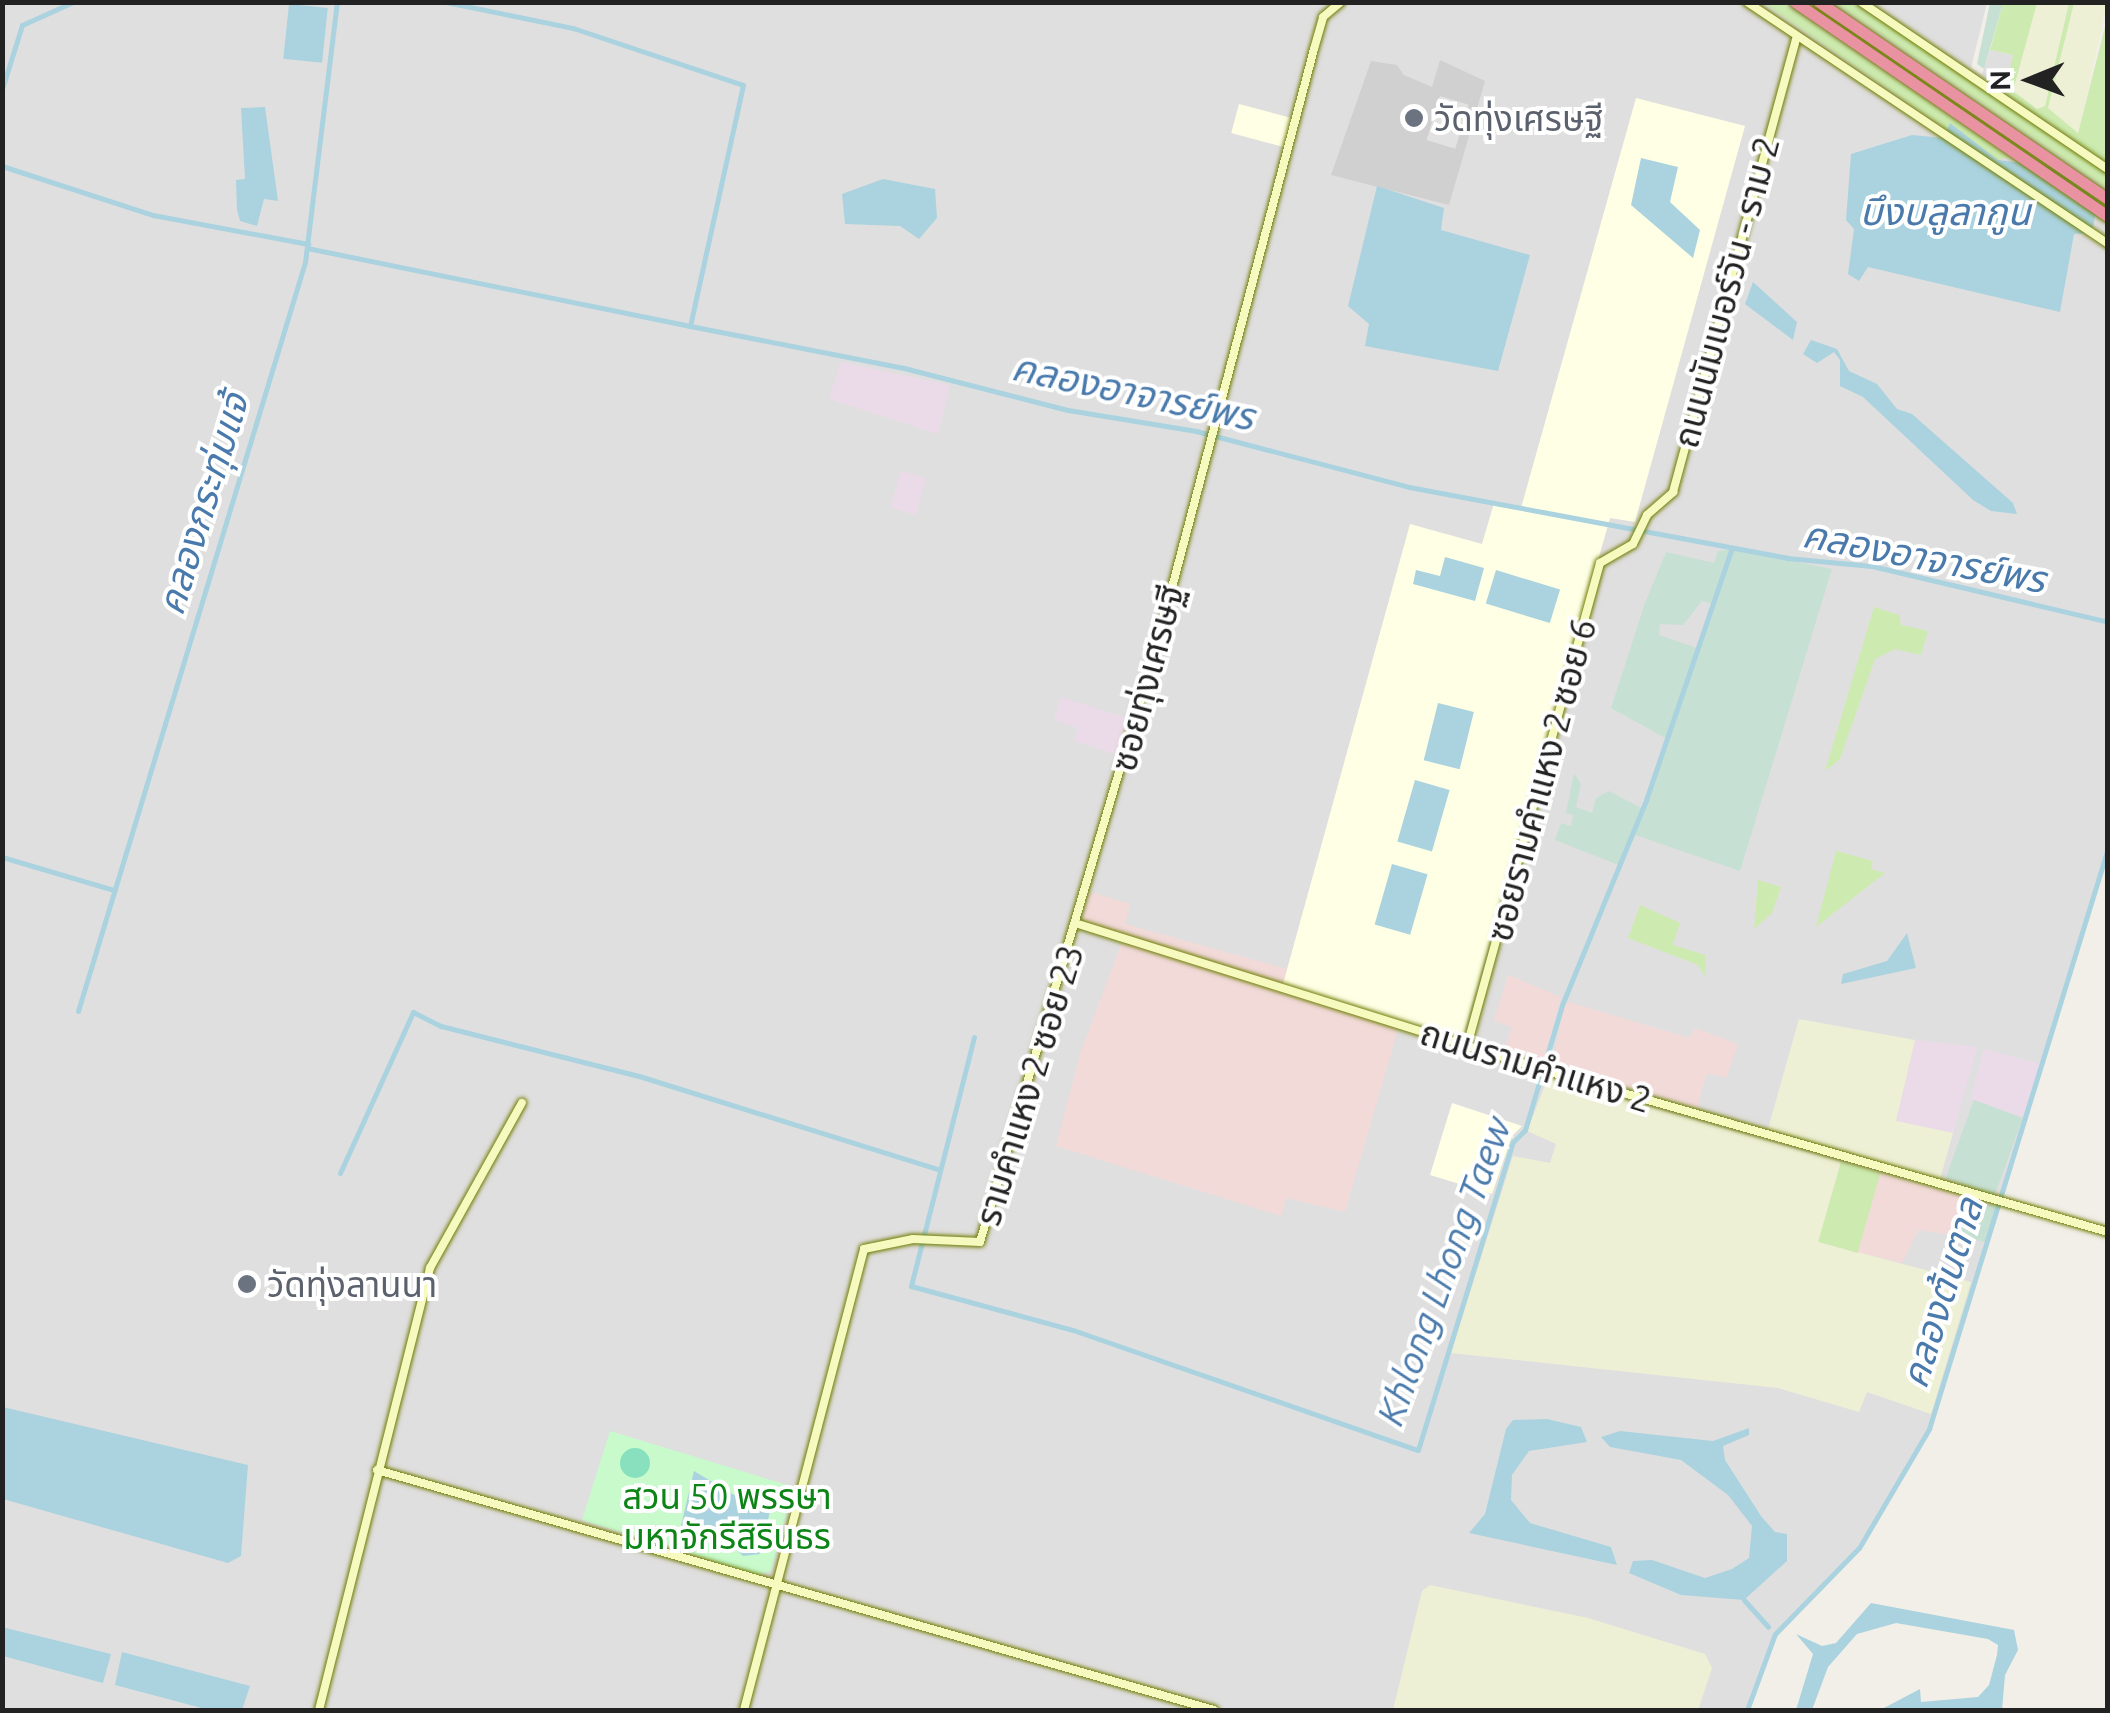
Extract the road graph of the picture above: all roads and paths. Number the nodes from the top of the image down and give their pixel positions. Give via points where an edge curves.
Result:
1 (1342, 2) edge
2 (1747, 2) edge
3 (1795, 2) edge
4 (1819, 2) edge
5 (1861, 2) edge
6 (1797, 37) junction
7 (2012, 142) junction
8 (2108, 169) edge
9 (2108, 199) edge
10 (2108, 216) edge
11 (2105, 243) edge
12 (1639, 536) joint
13 (1078, 924) junction
14 (1467, 1046) junction
15 (522, 1103) dead end
16 (2108, 1232) edge
17 (377, 1470) junction
18 (779, 1583) junction
19 (319, 1710) edge
20 (744, 1710) edge
21 (1214, 1710) edge

1 - 13 main road, ซอยทุ่งเศรษฐี via 1323,17
2 - 6 main road
3 - 7 highway
4 - 7 highway
5 - 8 main road
6 - 11 main road
6 - 12 main road, ถนนนัมเบอร์วัน - ราม 2 via 1673,492
7 - 9 highway
7 - 10 highway
12 - 14 main road, ซอยรามคำแหง 2 ซอย 6 via 1600,563
13 - 14 main road, ถนนรามคำแหง 2
13 - 18 main road, รามคำแหง 2 ซอย 23 via 980,1242 876,1242 862,1253
14 - 16 main road, ถนนรามคำแหง 2
15 - 17 main road via 430,1268
17 - 18 main road
17 - 19 main road
18 - 20 main road
18 - 21 main road

